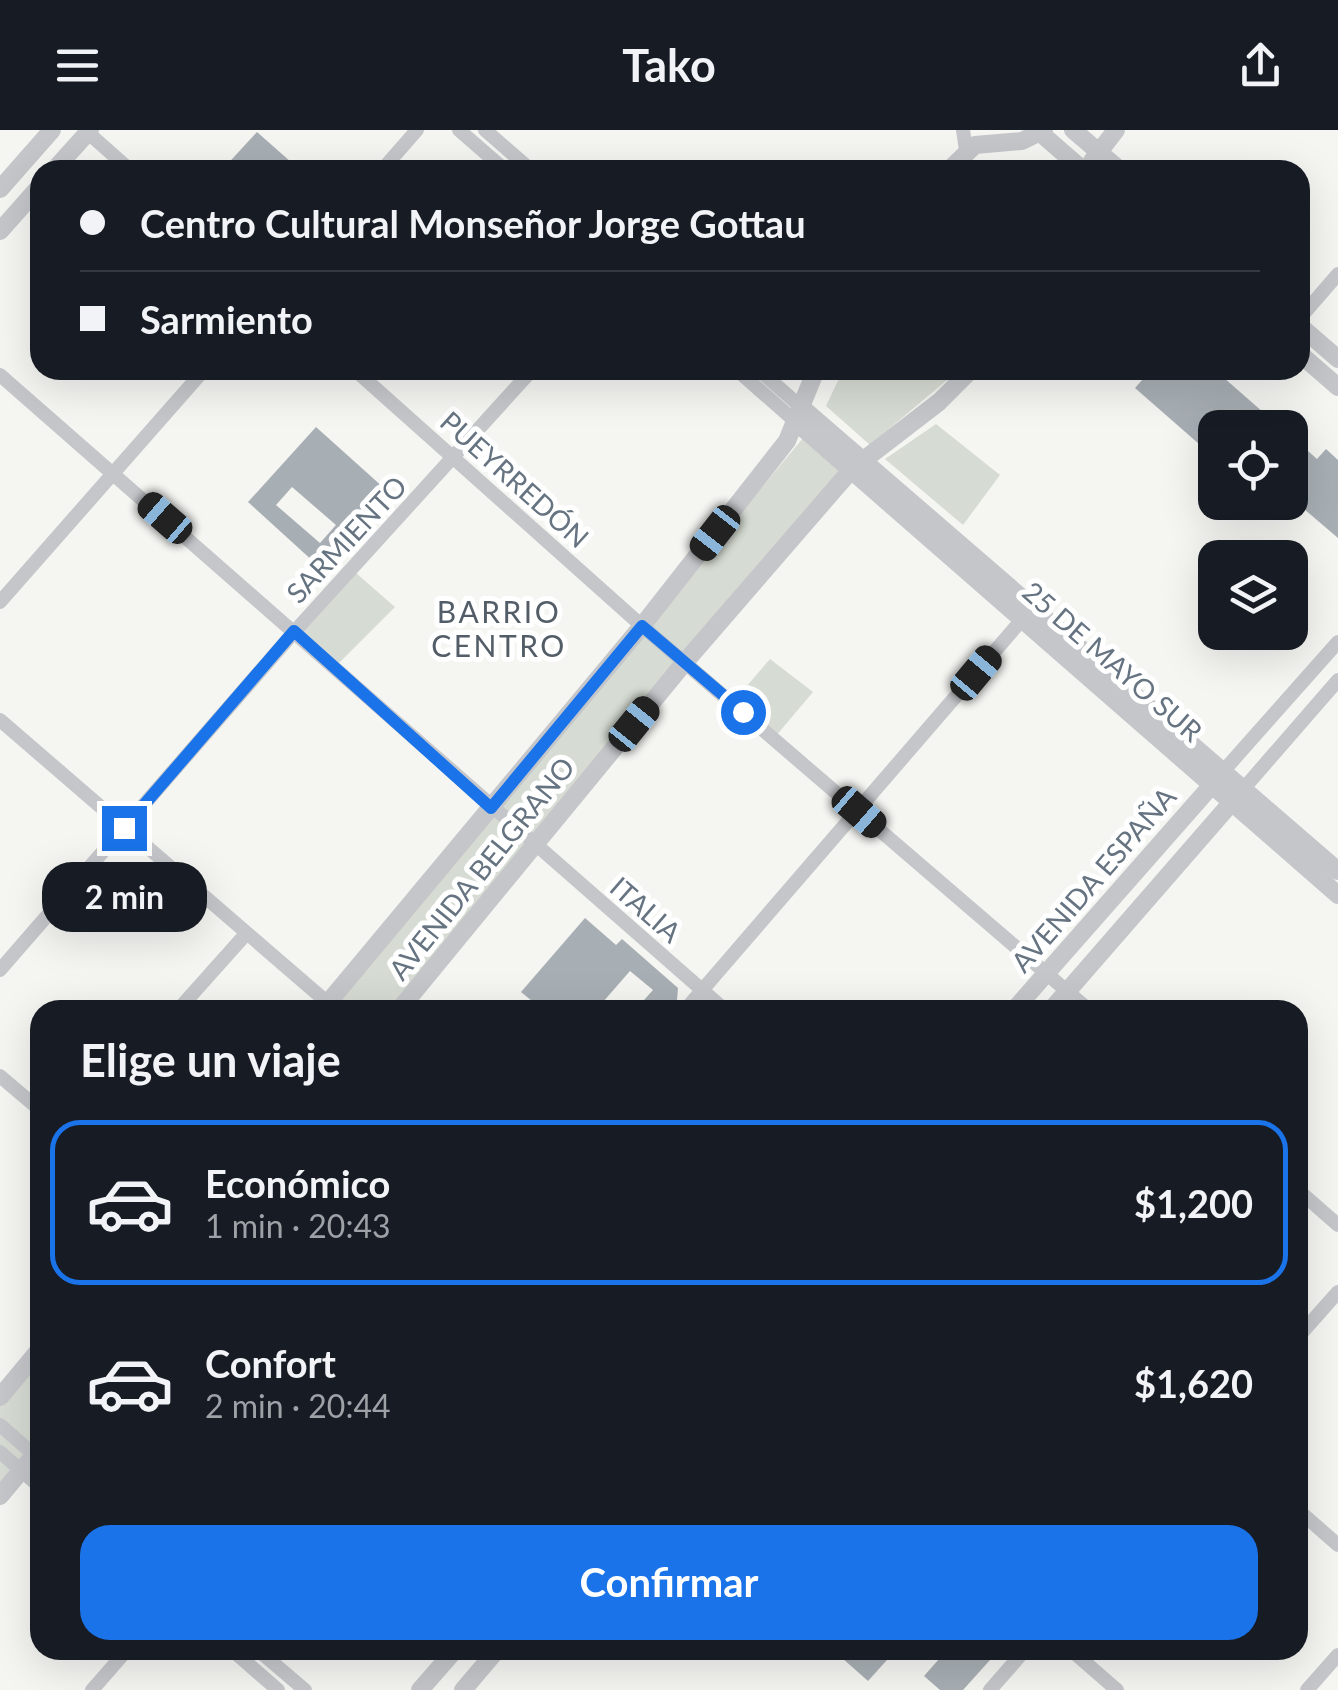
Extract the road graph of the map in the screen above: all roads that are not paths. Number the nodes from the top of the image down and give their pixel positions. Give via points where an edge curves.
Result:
1 (52, 130) edge
2 (417, 130) edge
3 (459, 130) edge
4 (485, 130) edge
5 (963, 130) edge
6 (1073, 130) edge
7 (1116, 130) edge
8 (88, 131) edge
9 (1038, 133) edge
10 (966, 150) junction
11 (1098, 151) junction
12 (63, 160) edge
13 (119, 160) edge
14 (391, 160) edge
15 (494, 160) edge
16 (520, 160) edge
17 (958, 160) edge
18 (1072, 160) edge
19 (1091, 160) edge
20 (1108, 160) edge
21 (0, 190) edge
22 (30, 198) edge
23 (0, 232) edge
24 (1338, 274) edge
25 (1310, 306) edge
26 (1310, 335) edge
27 (1338, 359) edge
28 (1310, 363) edge
29 (0, 375) edge
30 (195, 380) edge
31 (365, 380) edge
32 (523, 380) edge
33 (751, 380) edge
34 (767, 380) edge
35 (812, 380) edge
36 (954, 380) edge
37 (1338, 387) edge
38 (798, 414) junction
39 (455, 458) junction
40 (858, 464) junction
41 (113, 472) junction
42 (0, 602) edge
43 (1028, 612) junction
44 (642, 626) junction
45 (294, 631) junction
46 (1338, 642) edge
47 (685, 662) junction
48 (1305, 679) junction
49 (1338, 680) edge
50 (1324, 696) junction
51 (0, 720) edge
52 (1218, 778) junction
53 (1238, 795) junction
54 (491, 808) junction
55 (859, 812) junction
56 (124, 828) junction
57 (534, 846) junction
58 (1338, 871) edge
59 (1338, 895) edge
60 (245, 935) junction
61 (0, 970) edge
62 (1046, 974) junction
63 (702, 990) junction
64 (1067, 991) junction
65 (187, 1000) edge
66 (322, 1000) edge
67 (338, 1000) edge
68 (407, 1000) edge
69 (694, 1000) edge
70 (714, 1000) edge
71 (1023, 1000) edge
72 (1059, 1000) edge
73 (1077, 1000) edge
74 (2, 1082) edge
75 (30, 1103) edge
76 (1308, 1199) edge
77 (1338, 1225) edge
78 (1338, 1292) edge
79 (1308, 1326) edge
80 (30, 1361) edge
81 (0, 1397) edge
82 (0, 1425) edge
83 (30, 1448) edge
84 (0, 1452) edge
85 (30, 1462) edge
86 (21, 1471) junction
87 (30, 1479) edge
88 (0, 1496) edge
89 (1308, 1519) edge
90 (1338, 1545) edge
91 (1338, 1655) edge
92 (118, 1660) edge
93 (244, 1660) edge
94 (270, 1660) edge
95 (446, 1660) edge
96 (489, 1660) edge
97 (1016, 1660) edge
98 (1082, 1660) edge
99 (92, 1690) edge
100 (278, 1690) edge
101 (304, 1690) edge
102 (420, 1690) edge
103 (462, 1690) edge
104 (990, 1690) edge
105 (1117, 1690) edge
106 (1307, 1690) edge

1 - 21 street
2 - 14 street
3 - 15 street
4 - 16 street
5 - 10 street
6 - 11 street
7 - 11 street
8 - 12 street
8 - 13 street
9 - 10 street
9 - 18 street
10 - 17 street
11 - 19 street
11 - 20 street
22 - 23 street
24 - 25 street
26 - 27 street
28 - 37 street
29 - 41 street, ITALIA
30 - 41 street
31 - 39 street, PUEYRREDÓN
32 - 39 street, SARMIENTO
33 - 38 street
34 - 38 street
35 - 38 street, AVENIDA BELGRANO
36 - 40 street, AVENIDA BELGRANO
38 - 40 street, 25 DE MAYO SUR
38 - 44 street, AVENIDA BELGRANO via 787,440
39 - 44 street, PUEYRREDÓN
39 - 45 street, SARMIENTO
40 - 43 street, 25 DE MAYO SUR
40 - 47 street, AVENIDA BELGRANO
41 - 42 street
41 - 45 street, ITALIA
43 - 52 street, 25 DE MAYO SUR
43 - 55 street
44 - 47 street, PUEYRREDÓN
44 - 54 street, AVENIDA BELGRANO
45 - 54 street, ITALIA
45 - 56 street, SARMIENTO
46 - 48 street
47 - 55 street, PUEYRREDÓN
47 - 57 street, AVENIDA BELGRANO
48 - 50 street
48 - 52 street
49 - 50 street
50 - 53 street
51 - 56 street
52 - 53 street, 25 DE MAYO SUR
52 - 62 street, AVENIDA ESPAÑA
53 - 58 street, 25 DE MAYO SUR
53 - 59 street, 25 DE MAYO SUR
53 - 64 street, AVENIDA ESPAÑA
54 - 57 street, ITALIA
54 - 67 street, AVENIDA BELGRANO
55 - 62 street, PUEYRREDÓN
55 - 63 street
56 - 60 street
56 - 61 street, SARMIENTO
57 - 63 street, ITALIA
57 - 68 street, AVENIDA BELGRANO
60 - 65 street
60 - 66 street
62 - 64 street, PUEYRREDÓN
62 - 71 street, AVENIDA ESPAÑA
63 - 69 street
63 - 70 street, ITALIA
64 - 72 street, AVENIDA ESPAÑA
64 - 73 street, PUEYRREDÓN
74 - 75 street
76 - 77 street
78 - 79 street
80 - 81 street
82 - 83 street
84 - 86 street
85 - 86 street
86 - 87 street
86 - 88 street
89 - 90 street
91 - 106 street
92 - 99 street
93 - 100 street
94 - 101 street
95 - 102 street
96 - 103 street
97 - 104 street
98 - 105 street

